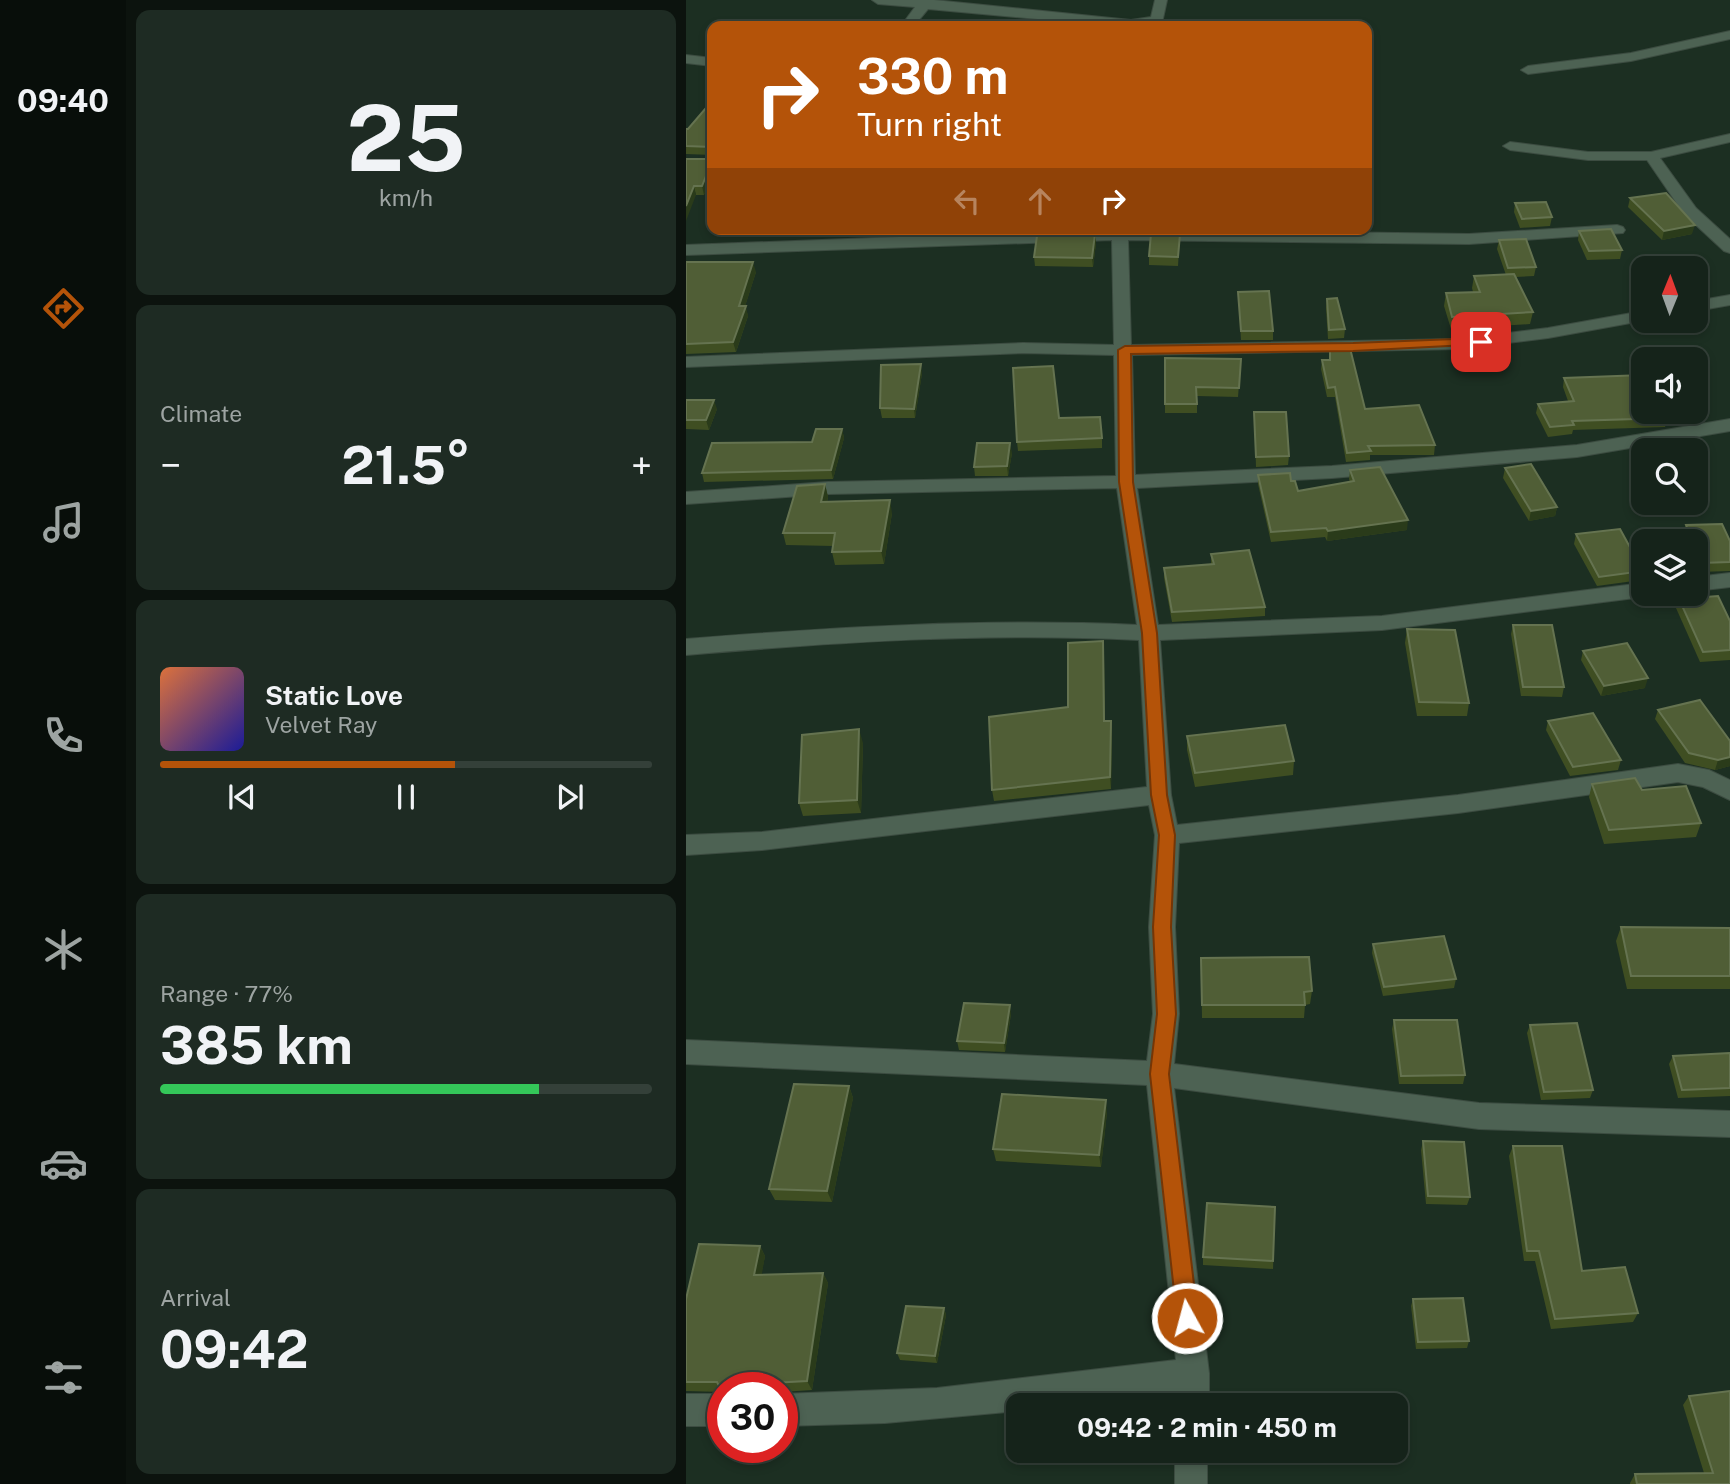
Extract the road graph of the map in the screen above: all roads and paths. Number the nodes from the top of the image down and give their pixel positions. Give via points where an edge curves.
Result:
1 (878, 0) edge
2 (1161, 0) edge
3 (925, 3) edge
4 (911, 21) edge
5 (1102, 21) edge
6 (1150, 21) edge
7 (1730, 35) edge
8 (686, 58) edge
9 (707, 61) edge
10 (707, 62) edge
11 (1528, 70) dead end
12 (686, 77) edge
13 (1730, 138) edge
14 (1510, 146) dead end
15 (1651, 156) junction
16 (1617, 230) dead end
17 (1047, 235) edge
18 (1119, 235) edge
19 (1269, 235) edge
20 (1730, 248) edge
21 (686, 250) edge
22 (1729, 301) edge
23 (1708, 304) edge
24 (1631, 318) edge
25 (1125, 350) junction
26 (686, 362) edge
27 (1730, 425) edge
28 (1126, 482) junction
29 (686, 498) edge
30 (1730, 580) edge
31 (1708, 582) edge
32 (1631, 592) edge
33 (1149, 633) junction
34 (686, 647) edge
35 (1730, 791) edge
36 (1159, 795) junction
37 (1167, 835) junction
38 (686, 845) edge
39 (686, 1052) edge
40 (1159, 1074) junction
41 (1730, 1124) edge
42 (1193, 1373) junction
43 (1193, 1393) edge
44 (686, 1410) edge
45 (707, 1410) edge
46 (798, 1410) edge
47 (1191, 1463) edge
48 (1191, 1484) edge

1 - 3 street
2 - 6 street via 1157,20
3 - 4 street
3 - 5 street
7 - 11 street via 1631,57
8 - 9 street
10 - 12 street
13 - 15 street
14 - 15 street via 1588,156
15 - 20 street via 1690,211
16 - 19 street via 1469,239
17 - 21 street
18 - 25 street
22 - 23 street
24 - 25 street via 1459,344
25 - 26 street via 1023,348
25 - 28 street
27 - 28 street via 1544,455
28 - 29 street via 828,488
28 - 33 street
30 - 31 street
32 - 33 street via 1382,623
33 - 34 street via 1047,628
33 - 36 street
35 - 37 street via 1709,779 1678,773 1458,804
36 - 37 street
36 - 38 street via 762,841
37 - 40 street via 1162,927 1167,1014
39 - 40 street
40 - 41 street via 1479,1116
40 - 42 street
42 - 43 street
42 - 46 street via 1036,1395
44 - 45 street
47 - 48 street

